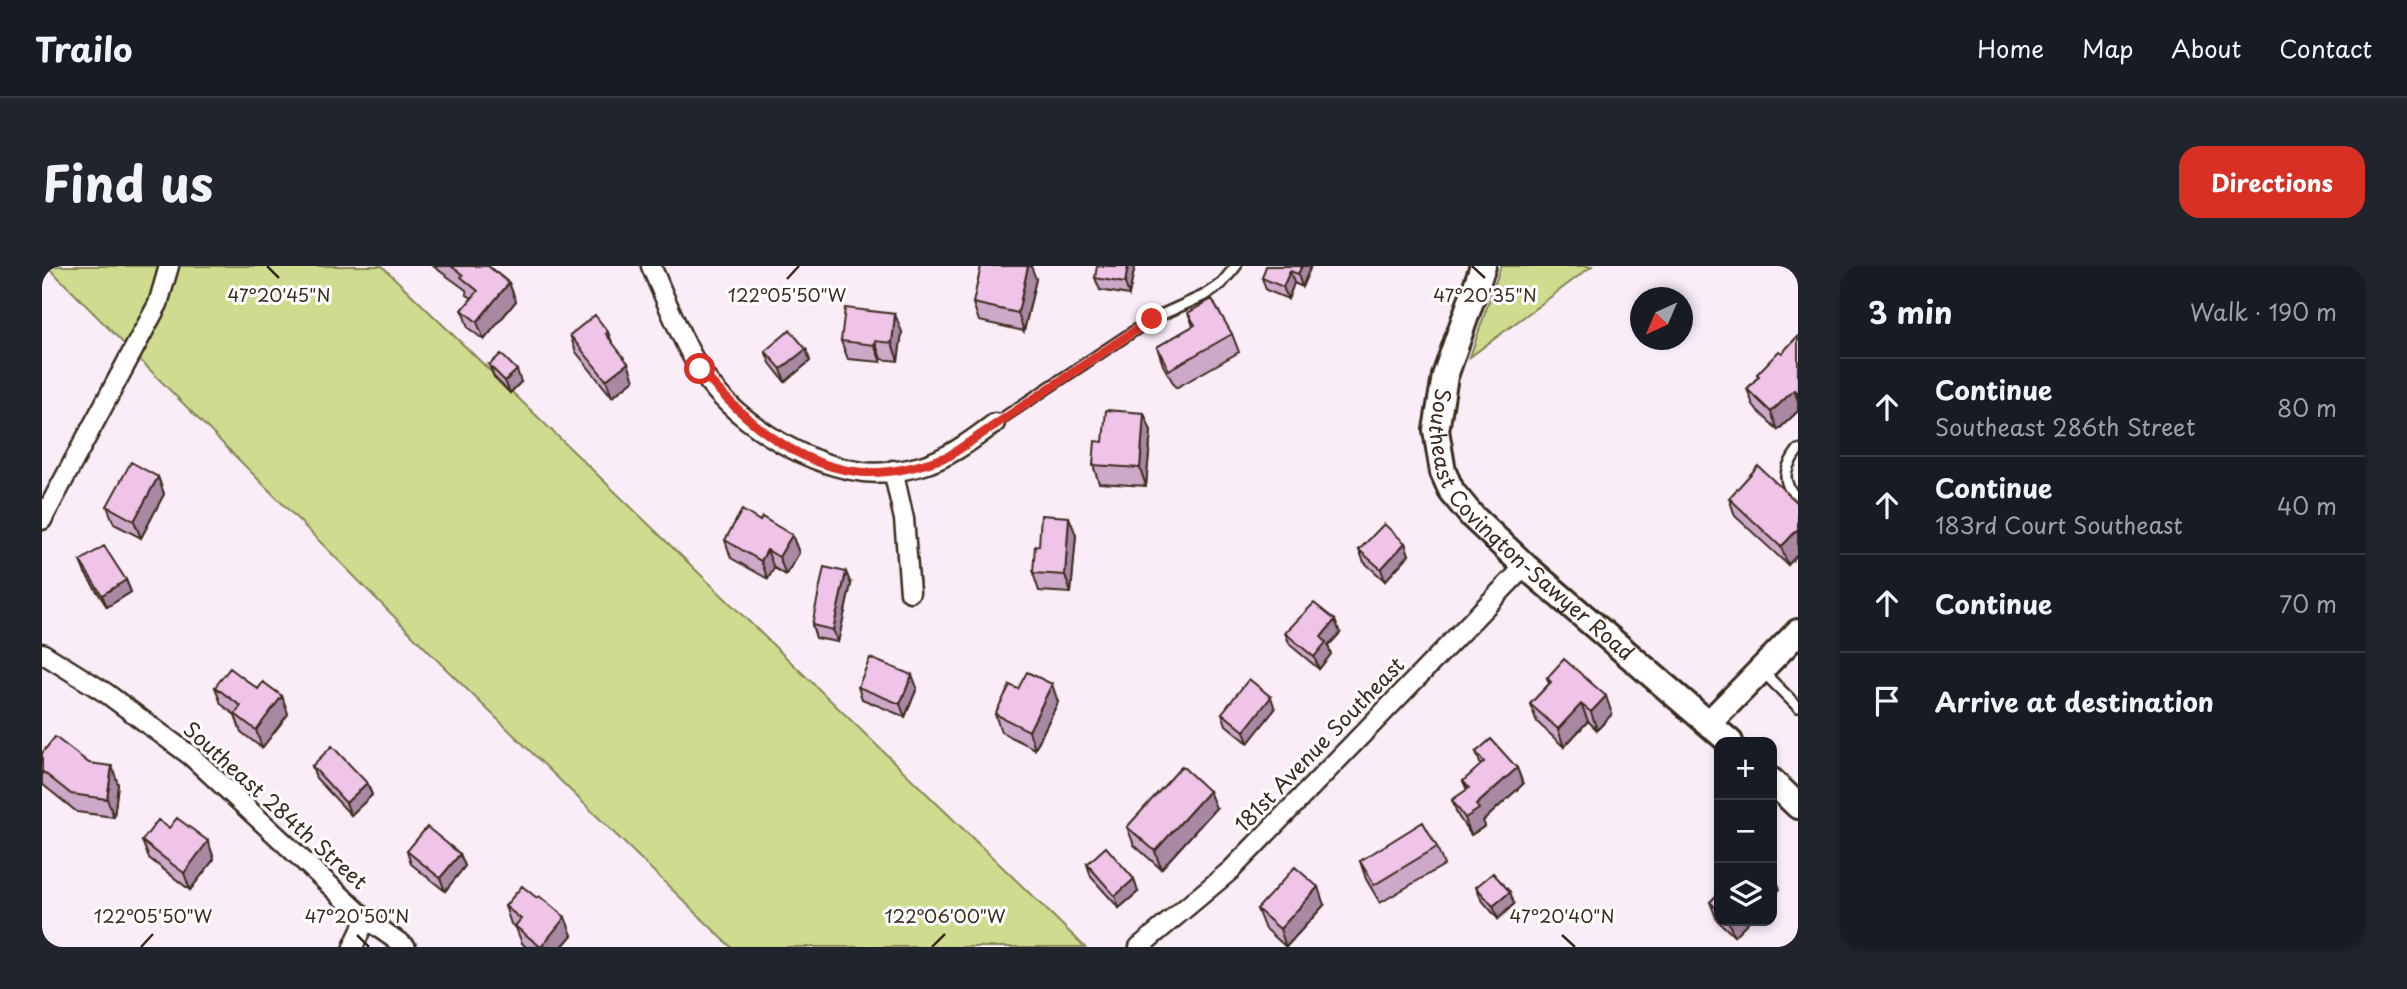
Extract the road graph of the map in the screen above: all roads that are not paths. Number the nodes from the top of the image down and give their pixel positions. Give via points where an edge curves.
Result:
1 (169, 266) edge
2 (651, 266) edge
3 (1236, 266) edge
4 (1483, 266) edge
5 (995, 423) joint
6 (1798, 450) edge
7 (893, 470) junction
8 (1798, 500) edge
9 (42, 520) edge
10 (1525, 566) junction
11 (910, 592) dead end
12 (1798, 632) edge
13 (42, 653) edge
14 (1760, 670) junction
15 (1798, 707) edge
16 (1709, 723) junction
17 (1724, 737) edge
18 (1777, 786) edge
19 (1798, 806) edge
20 (366, 919) junction
21 (353, 947) edge
22 (405, 947) edge
23 (1139, 947) edge

1 - 9 street via 158,304
2 - 7 street via 700,369 755,425 825,464 860,472
3 - 5 lane via 1203,296 1152,319
4 - 10 street, Southeast Covington-Sawyer Road via 1445,376 1436,430 1438,453 1452,492
5 - 7 street via 949,456
6 - 8 lane via 1785,484
7 - 11 street via 904,519
10 - 16 street, Southeast Covington-Sawyer Road
10 - 23 street, 181st Avenue Southeast via 1231,870
12 - 14 street
13 - 20 street, Southeast 284th Street via 191,756
14 - 15 lane
14 - 16 street
16 - 17 street, Southeast Covington-Sawyer Road
18 - 19 street
20 - 21 street
20 - 22 street, Southeast 284th Street

